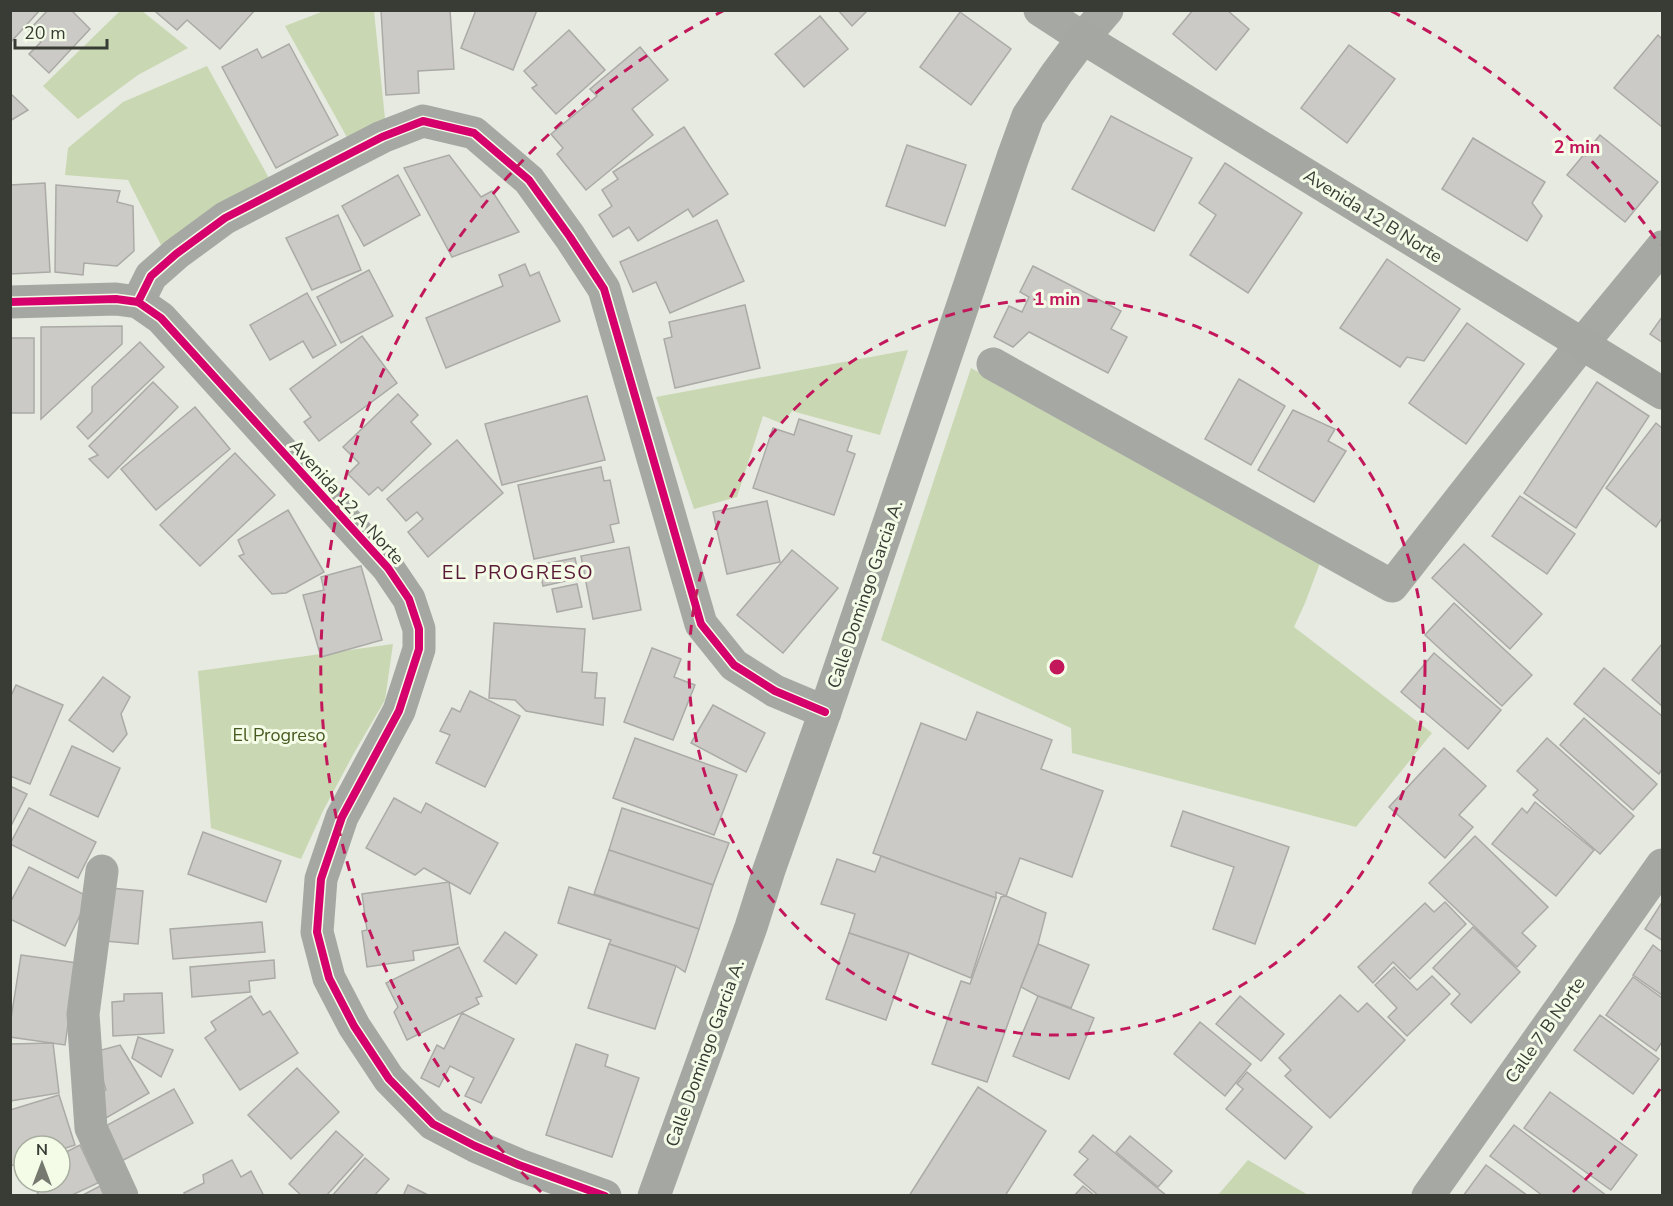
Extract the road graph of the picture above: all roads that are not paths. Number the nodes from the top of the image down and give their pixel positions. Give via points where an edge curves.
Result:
1 (1040, 10) edge
2 (1107, 10) edge
3 (1083, 39) junction
4 (1662, 247) edge
5 (10, 302) edge
6 (138, 302) junction
7 (1582, 344) junction
8 (993, 364) dead end
9 (1662, 393) edge
10 (825, 712) junction
11 (1662, 865) edge
12 (102, 871) dead end
13 (122, 1196) edge
14 (605, 1196) edge
15 (654, 1196) edge
16 (1428, 1196) edge

1 - 3 street
2 - 3 street, Calle Domingo Garcia A.
3 - 7 main road, Avenida 12 B Norte
3 - 10 main road, Calle Domingo Garcia A. via 1028,116
4 - 7 street
5 - 6 main road, Avenida 12 A Norte via 116,298
6 - 10 street via 151,276 225,218 382,137 423,121 474,133 529,180 604,289 701,624 734,665 775,692
6 - 14 main road, Avenida 12 A Norte via 161,318 388,568 409,599 419,629 419,649 399,711 342,817 321,879 317,932 329,978 354,1026 389,1079 433,1124 519,1165
7 - 8 street via 1392,586
7 - 9 main road, Avenida 12 B Norte
10 - 15 main road, Calle Domingo Garcia A.
11 - 16 street, Calle 7 B Norte
12 - 13 street via 83,1014 91,1128

